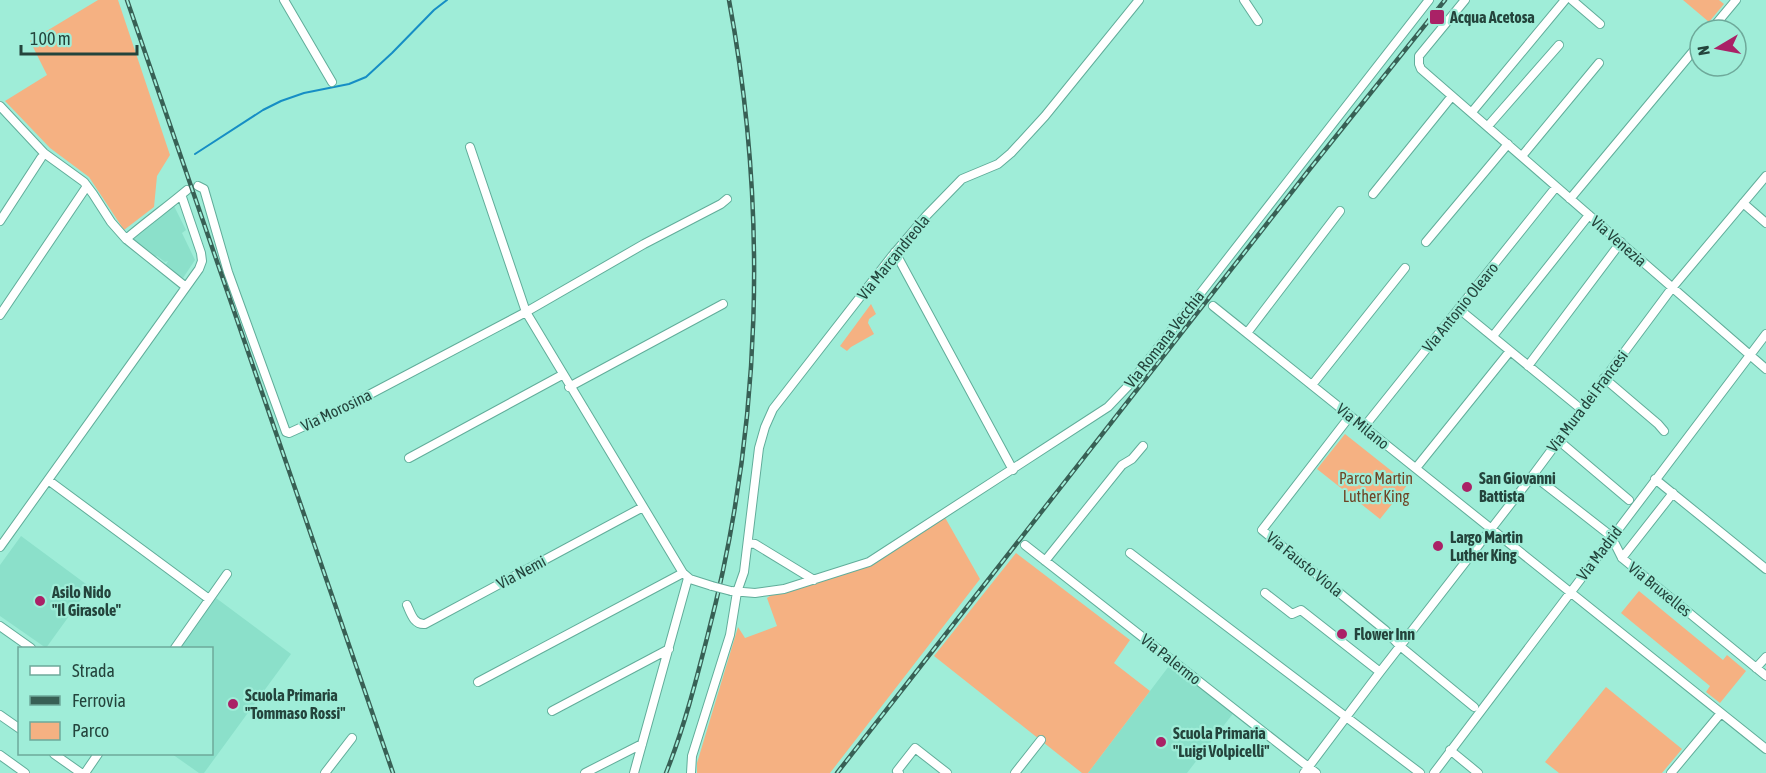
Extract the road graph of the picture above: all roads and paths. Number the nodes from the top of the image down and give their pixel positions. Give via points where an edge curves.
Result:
1 (284, 0) edge
2 (1140, 0) edge
3 (1244, 0) edge
4 (1429, 0) edge
5 (1465, 0) edge
6 (1564, 0) edge
7 (1572, 0) edge
8 (1736, 0) edge
9 (1721, 18) edge
10 (1258, 21) dead end
11 (1600, 24) dead end
12 (1559, 45) dead end
13 (1688, 58) edge
14 (1599, 63) dead end
15 (332, 81) dead end
16 (1452, 96) junction
17 (0, 106) edge
18 (1472, 112) junction
19 (1488, 126) junction
20 (1508, 144) junction
21 (470, 147) dead end
22 (1522, 156) junction
23 (41, 158) dead end
24 (1766, 176) edge
25 (87, 186) junction
26 (198, 186) dead end
27 (1556, 187) junction
28 (1373, 194) dead end
29 (727, 199) dead end
30 (1570, 199) junction
31 (1743, 203) junction
32 (1340, 211) dead end
33 (1589, 215) junction
34 (0, 221) edge
35 (1766, 223) edge
36 (126, 239) junction
37 (1426, 242) dead end
38 (1621, 242) junction
39 (895, 252) junction
40 (1405, 268) dead end
41 (186, 287) junction
42 (1672, 288) junction
43 (723, 304) dead end
44 (1213, 306) dead end
45 (1459, 309) junction
46 (526, 312) junction
47 (0, 315) edge
48 (1247, 333) junction
49 (1766, 334) edge
50 (1493, 336) junction
51 (1510, 351) junction
52 (1749, 354) junction
53 (1528, 366) junction
54 (1766, 369) edge
55 (562, 375) junction
56 (1604, 378) junction
57 (1312, 385) junction
58 (569, 387) junction
59 (1581, 409) junction
60 (1350, 416) junction
61 (1364, 427) junction
62 (1664, 431) dead end
63 (1558, 440) junction
64 (1143, 446) dead end
65 (409, 458) dead end
66 (1416, 468) junction
67 (1013, 470) junction
68 (1533, 475) junction
69 (1655, 479) junction
70 (48, 480) junction
71 (1673, 493) junction
72 (1629, 500) dead end
73 (643, 507) junction
74 (1491, 529) junction
75 (1611, 536) junction
76 (748, 543) junction
77 (1025, 544) dead end
78 (0, 547) edge
79 (1130, 554) dead end
80 (1622, 558) junction
81 (1045, 561) junction
82 (1766, 569) edge
83 (744, 572) junction
84 (227, 574) dead end
85 (685, 575) junction
86 (814, 580) junction
87 (1570, 591) junction
88 (734, 592) junction
89 (754, 593) junction
90 (1265, 593) dead end
91 (209, 599) junction
92 (407, 605) dead end
93 (0, 626) edge
94 (1400, 646) junction
95 (30, 647) edge
96 (176, 647) edge
97 (669, 649) junction
98 (1766, 657) edge
99 (1756, 668) junction
100 (1380, 672) junction
101 (1766, 676) edge
102 (478, 682) dead end
103 (1474, 706) dead end
104 (552, 711) dead end
105 (1721, 714) junction
106 (0, 715) edge
107 (1348, 717) junction
108 (18, 728) edge
109 (352, 738) dead end
110 (1041, 740) dead end
111 (642, 744) junction
112 (1766, 749) edge
113 (1450, 750) junction
114 (0, 755) edge
115 (57, 755) edge
116 (96, 755) edge
117 (1307, 770) edge
118 (26, 773) edge
119 (83, 773) edge
120 (325, 773) edge
121 (585, 773) edge
122 (634, 773) edge
123 (691, 773) edge
124 (899, 773) edge
125 (946, 773) edge
126 (1015, 773) edge
127 (1316, 773) edge
128 (1420, 773) edge
129 (1434, 773) edge
130 (1478, 773) edge
131 (1671, 773) edge

1 - 15 street
2 - 39 street, Via Marcandreola via 1011,153 998,164 956,183
3 - 10 street
4 - 67 street, Via Romana Vecchia via 1122,394 1101,413
5 - 16 street, Via Venezia via 1418,60 1421,69
6 - 18 street
7 - 11 street
8 - 9 street
12 - 19 street
13 - 30 street
14 - 22 street
16 - 18 street, Via Venezia
16 - 28 street
17 - 25 street via 44,153
18 - 19 street, Via Venezia
19 - 20 street, Via Venezia
20 - 22 street, Via Venezia
20 - 37 street
21 - 46 street
22 - 27 street, Via Venezia
23 - 34 street
24 - 31 street, Via Mura dei Francesi
25 - 36 street
25 - 47 street
26 - 46 street, Via Morosina via 204,189 231,283 287,433
27 - 30 street, Via Venezia
27 - 45 street, Via Antonio Olearo
29 - 46 street, Via Morosina
30 - 33 street, Via Venezia
31 - 35 street
31 - 42 street, Via Mura dei Francesi
32 - 48 street
33 - 38 street, Via Venezia
33 - 50 street
36 - 41 street
36 - 41 street via 185,193 202,258
38 - 42 street, Via Venezia
38 - 53 street
39 - 67 street
39 - 76 street, Via Marcandreola via 768,419 759,452
40 - 57 street
41 - 70 street
42 - 52 street, Via Venezia
42 - 56 street, Via Mura dei Francesi
43 - 58 street
44 - 48 street, Via Milano
45 - 50 street
45 - 61 street, Via Antonio Olearo
46 - 55 street
48 - 57 street, Via Milano
49 - 52 street, Via Madrid
50 - 51 street
51 - 53 street
51 - 66 street
52 - 54 street, Via Venezia
52 - 69 street, Via Madrid
53 - 59 street
55 - 58 street
55 - 65 street
56 - 59 street, Via Mura dei Francesi
56 - 62 street
57 - 60 street, Via Milano
58 - 73 street
59 - 63 street, Via Mura dei Francesi
60 - 61 street, Via Milano
60 - 94 street, Via Fausto Viola via 1262,530
61 - 66 street, Via Milano
63 - 68 street, Via Mura dei Francesi
63 - 72 street
64 - 81 street via 1122,465
66 - 74 street, Via Milano
67 - 86 street, Via Romana Vecchia via 869,562
68 - 74 street, Via Mura dei Francesi
68 - 75 street, Via Bruxelles
69 - 71 street
69 - 75 street, Via Madrid
70 - 78 street
70 - 91 street
71 - 80 street, Via Madrid
71 - 82 street
73 - 85 street
73 - 92 street, Via Nemi via 425,624 416,622
74 - 87 street, Via Milano
74 - 94 street, Via Mura dei Francesi
75 - 80 street, Via Bruxelles
75 - 87 street, Via Madrid
76 - 83 street, Via Marcandreola
76 - 86 street
77 - 81 street, Via Palermo
79 - 107 street
80 - 99 street, Via Bruxelles
81 - 117 street, Via Palermo
83 - 88 street, Via Marcandreola
83 - 89 street
84 - 91 street
85 - 88 street, bridge
85 - 97 street
85 - 102 street
86 - 89 street, Via Romana Vecchia
87 - 105 street, Via Milano
87 - 113 street, Via Madrid
88 - 89 street, Via Romana Vecchia
88 - 123 street, Via Marcandreola via 728,642 692,756
90 - 100 street via 1292,614 1301,610
91 - 96 street
93 - 95 street
94 - 100 street, Via Mura dei Francesi
94 - 103 street
97 - 104 street
97 - 111 street
98 - 99 street
99 - 101 street, Via Bruxelles
100 - 107 street, Via Mura dei Francesi
105 - 112 street, Via Milano
105 - 131 street
106 - 108 street
107 - 117 street, Via Mura dei Francesi
107 - 128 street
109 - 120 street
110 - 126 street
111 - 121 street
111 - 122 street
113 - 129 street, Via Madrid
113 - 130 street
114 - 118 street
115 - 119 street
116 - 119 street
117 - 127 street, Via Palermo
124 - 125 street via 915,748

